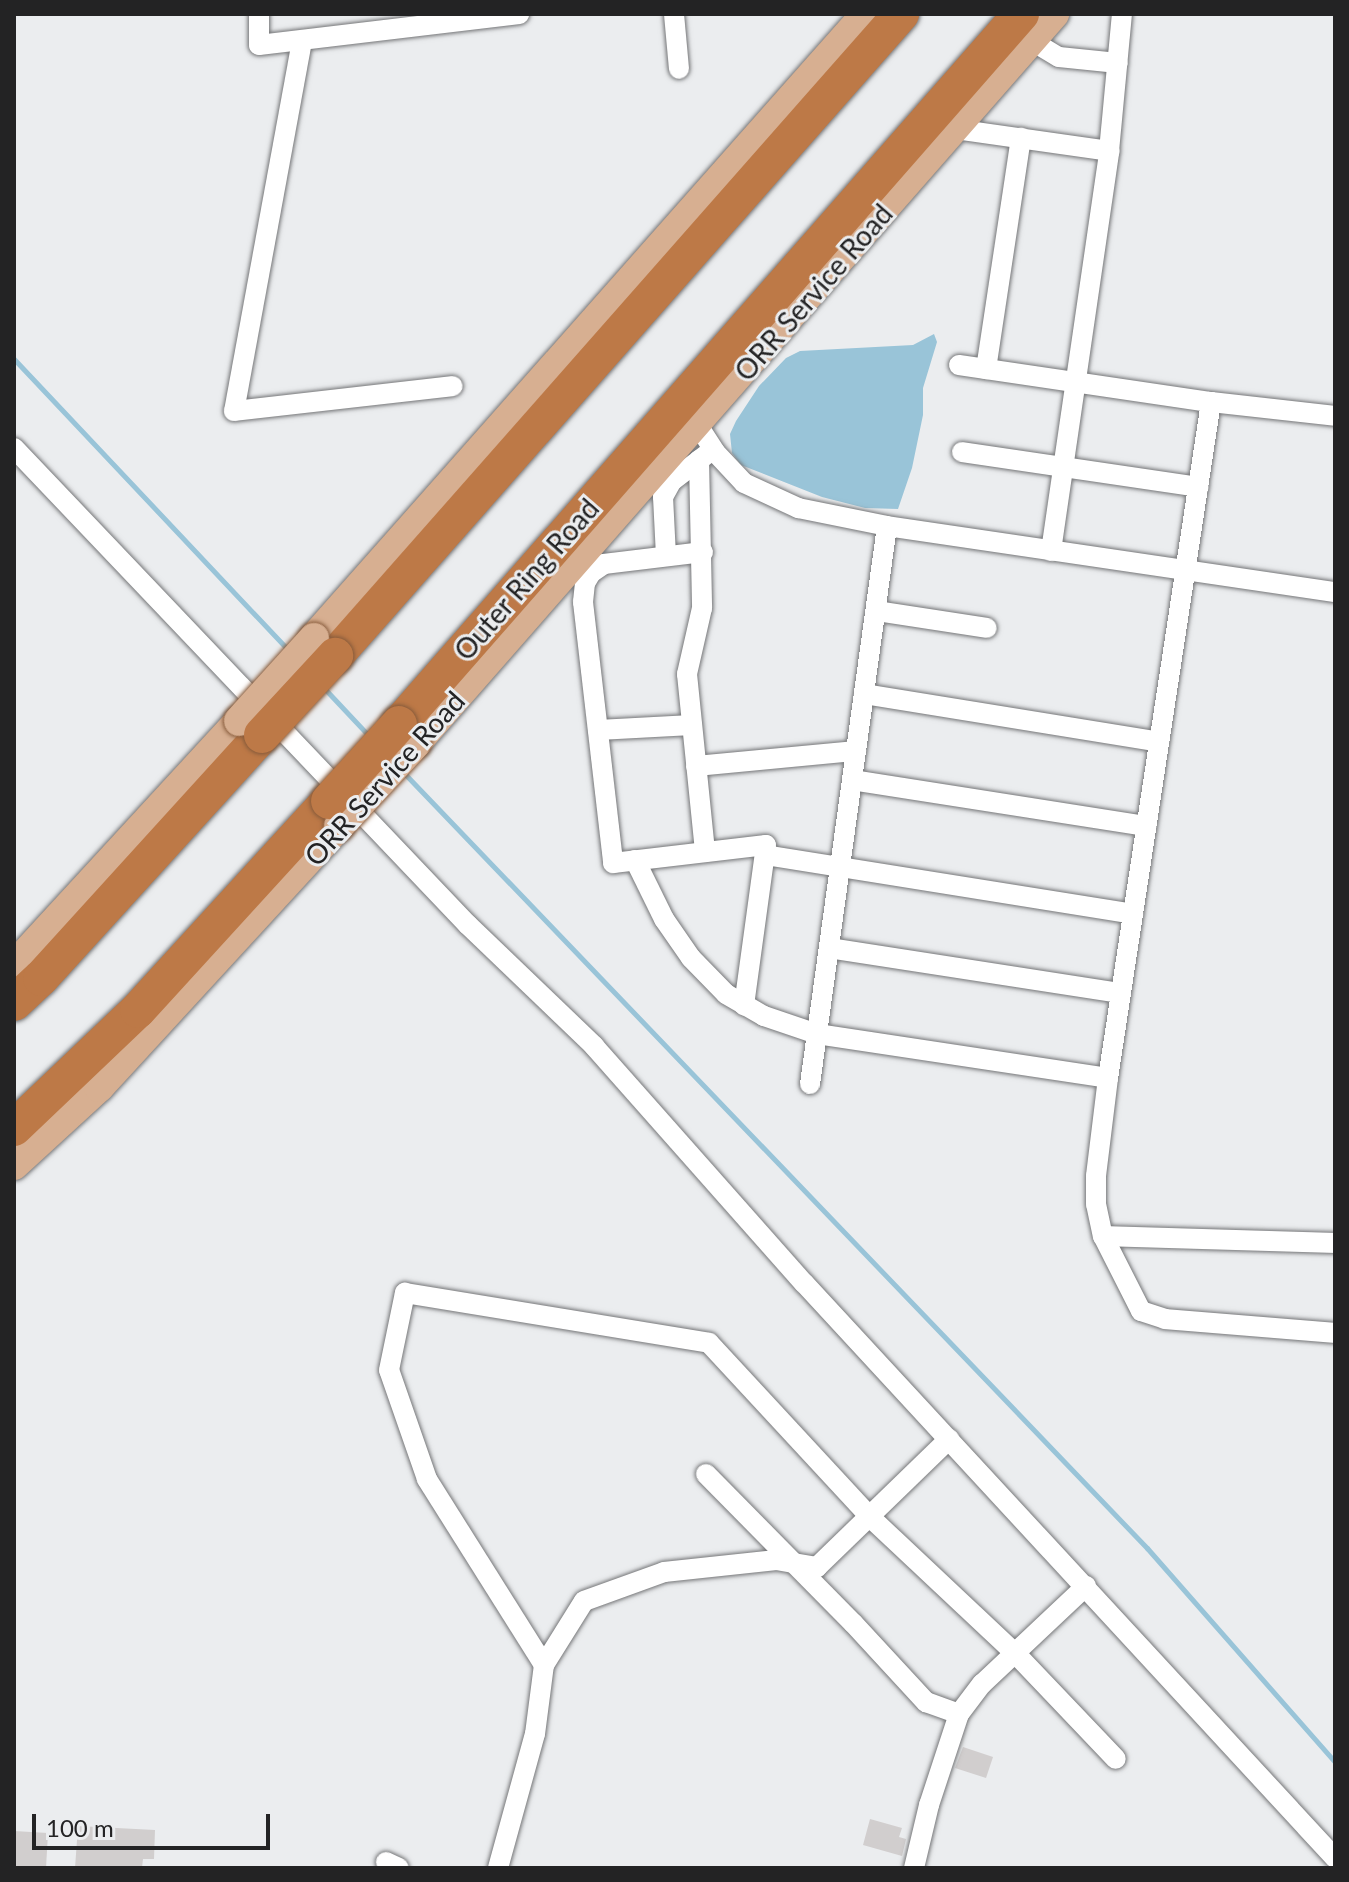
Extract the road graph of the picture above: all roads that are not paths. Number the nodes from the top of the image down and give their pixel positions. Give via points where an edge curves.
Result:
1 (259, 14) edge
2 (519, 14) edge
3 (674, 14) edge
4 (866, 14) edge
5 (901, 14) edge
6 (1054, 14) edge
7 (1122, 14) edge
8 (1027, 27) edge
9 (302, 41) junction
10 (1118, 63) junction
11 (679, 69) dead end
12 (955, 129) junction
13 (1021, 138) junction
14 (1109, 151) junction
15 (750, 186) junction
16 (836, 226) junction
17 (671, 237) junction
18 (785, 323) junction
19 (959, 365) dead end
20 (986, 369) junction
21 (1075, 382) junction
22 (453, 386) dead end
23 (1211, 402) junction
24 (1335, 416) edge
25 (703, 444) junction
26 (14, 448) edge
27 (962, 452) dead end
28 (1063, 467) junction
29 (453, 481) junction
30 (1198, 487) junction
31 (887, 526) junction
32 (1051, 551) junction
33 (703, 552) junction
34 (666, 556) junction
35 (413, 568) junction
36 (1185, 571) junction
37 (551, 591) junction
38 (1335, 592) edge
39 (876, 611) junction
40 (987, 628) dead end
41 (468, 645) junction
42 (325, 647) junction
43 (864, 694) junction
44 (692, 725) junction
45 (250, 728) junction
46 (598, 730) junction
47 (407, 734) junction
48 (1159, 742) junction
49 (856, 751) junction
50 (696, 766) junction
51 (852, 780) junction
52 (334, 813) junction
53 (1146, 826) junction
54 (705, 852) junction
55 (765, 855) junction
56 (635, 860) junction
57 (840, 865) junction
58 (1133, 914) junction
59 (829, 948) junction
60 (14, 966) edge
61 (1121, 993) junction
62 (14, 1003) edge
63 (744, 1006) junction
64 (817, 1034) junction
65 (1108, 1078) junction
66 (810, 1084) dead end
67 (14, 1128) edge
68 (14, 1165) edge
69 (1103, 1236) junction
70 (1335, 1243) edge
71 (1335, 1333) edge
72 (949, 1439) junction
73 (706, 1474) dead end
74 (871, 1518) junction
75 (791, 1562) junction
76 (1086, 1586) junction
77 (1015, 1653) junction
78 (544, 1665) junction
79 (959, 1714) junction
80 (1116, 1759) dead end
81 (1335, 1858) edge
82 (498, 1868) edge
83 (914, 1868) edge

1 - 9 street via 259,45
2 - 9 street
3 - 11 street
4 - 17 main road
5 - 15 highway
6 - 8 main road, ORR Service Road
7 - 10 street
8 - 10 street via 1059,57
8 - 12 main road, ORR Service Road
8 - 16 highway, Outer Ring Road
9 - 22 street via 234,411
10 - 14 street
12 - 13 street
12 - 18 main road, ORR Service Road
13 - 14 street
13 - 20 street
14 - 21 street
15 - 17 highway
15 - 35 highway
16 - 18 highway
16 - 41 highway, Outer Ring Road
17 - 29 main road
18 - 25 main road, ORR Service Road
19 - 20 street
20 - 21 street
21 - 23 street
21 - 28 street
23 - 24 street
23 - 30 street
25 - 31 street via 744,483 780,502
25 - 33 street
25 - 34 street via 663,497
25 - 37 main road, ORR Service Road
26 - 72 street via 468,925 594,1046
27 - 28 street
28 - 30 street
28 - 32 street
29 - 35 highway
29 - 42 main road
30 - 36 street
31 - 32 street
31 - 39 street
32 - 36 street
33 - 34 street
33 - 44 street via 700,625 687,674
34 - 46 street via 604,564 585,583
35 - 42 highway
36 - 38 street
36 - 48 street
37 - 41 highway
37 - 47 main road, ORR Service Road
39 - 40 street
39 - 43 street
41 - 47 highway, Outer Ring Road
42 - 45 highway, bridge
43 - 48 street
43 - 49 street
44 - 46 street
44 - 50 street
45 - 60 main road
45 - 62 highway via 51,967
46 - 56 street via 613,863
47 - 52 highway, Outer Ring Road, bridge
48 - 53 street
49 - 50 street
49 - 51 street
50 - 54 street
51 - 53 street
51 - 57 street
52 - 67 highway, Outer Ring Road
52 - 68 main road, ORR Service Road via 110,1076
53 - 58 street
54 - 55 street via 766,845
54 - 56 street
55 - 57 street
55 - 63 street
56 - 63 street via 664,919 691,958
57 - 58 street
57 - 59 street
58 - 61 street
59 - 61 street
59 - 64 street
61 - 65 street
63 - 64 street
64 - 65 street
64 - 66 street
65 - 69 street via 1096,1176
69 - 70 street
69 - 71 street via 1141,1311 1165,1319
72 - 74 street
72 - 76 street
73 - 75 street
74 - 75 street via 817,1567
74 - 77 street
74 - 78 street via 709,1343 405,1293 389,1370 427,1479
75 - 78 street via 664,1572 584,1601
75 - 79 street via 926,1702
76 - 77 street
76 - 81 street
77 - 79 street
77 - 80 street
78 - 82 street via 535,1734
79 - 83 street

